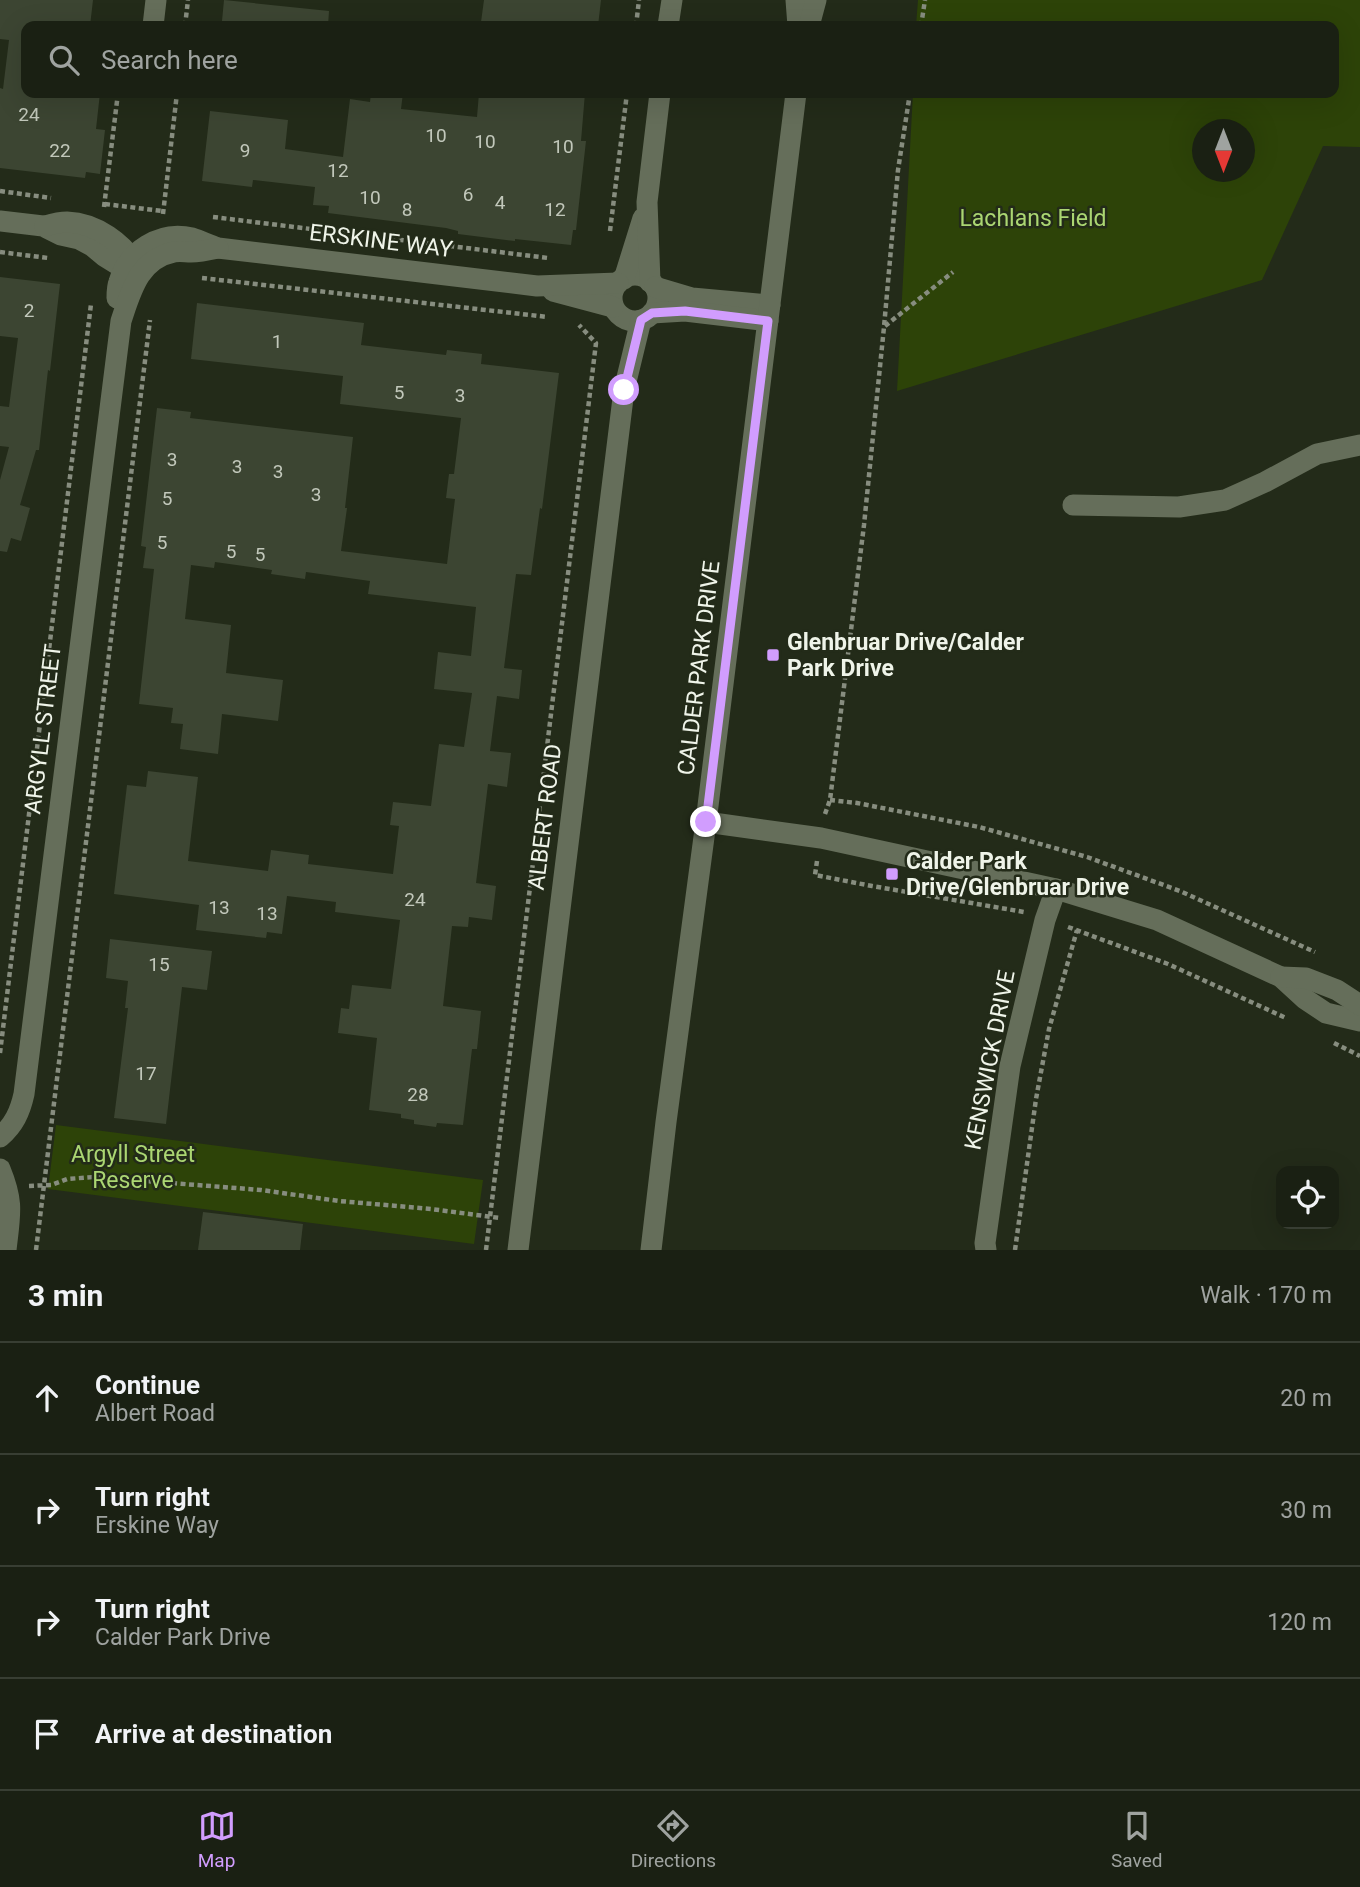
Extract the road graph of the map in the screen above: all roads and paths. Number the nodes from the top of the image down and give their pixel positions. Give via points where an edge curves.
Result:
1 (156, 0) edge
2 (188, 0) edge
3 (639, 0) edge
4 (672, 0) edge
5 (796, 0) edge
6 (816, 0) edge
7 (925, 0) edge
8 (154, 21) edge
9 (186, 21) edge
10 (637, 21) edge
11 (669, 21) edge
12 (798, 21) edge
13 (810, 21) edge
14 (922, 21) edge
15 (117, 98) edge
16 (176, 98) edge
17 (627, 98) edge
18 (659, 98) edge
19 (795, 98) edge
20 (909, 98) edge
21 (647, 202) junction
22 (204, 216) dead end
23 (0, 221) edge
24 (43, 226) junction
25 (101, 232) junction
26 (160, 239) junction
27 (609, 243) dead end
28 (218, 248) junction
29 (557, 259) dead end
30 (132, 267) junction
31 (953, 272) dead end
32 (196, 277) dead end
33 (621, 281) junction
34 (652, 285) junction
35 (537, 286) junction
36 (91, 301) dead end
37 (616, 311) junction
38 (769, 313) junction
39 (150, 314) dead end
40 (548, 317) dead end
41 (646, 317) junction
42 (575, 321) dead end
43 (884, 327) junction
44 (624, 390) junction
45 (1360, 444) edge
46 (1073, 505) dead end
47 (830, 800) junction
48 (706, 822) junction
49 (821, 838) junction
50 (1056, 889) junction
51 (1045, 920) junction
52 (1322, 956) dead end
53 (1281, 977) junction
54 (1360, 1005) edge
55 (1360, 1021) edge
56 (1297, 1024) dead end
57 (1334, 1043) dead end
58 (0, 1053) edge
59 (1360, 1056) edge
60 (0, 1137) edge
61 (0, 1169) edge
62 (51, 1185) dead end
63 (491, 1216) junction
64 (522, 1221) junction
65 (984, 1248) edge
66 (6, 1250) edge
67 (36, 1250) edge
68 (486, 1250) edge
69 (518, 1250) edge
70 (651, 1250) edge
71 (1015, 1250) edge

1 - 8 street
2 - 9 path
3 - 10 path
4 - 11 street
5 - 12 street
6 - 13 street
7 - 14 path
15 - 25 path
16 - 26 path
17 - 27 path
18 - 21 street
19 - 38 street, CALDER PARK DRIVE
20 - 43 path
21 - 33 street
21 - 34 street
22 - 29 path
23 - 24 street
24 - 25 street via 84,224
24 - 30 street
25 - 30 street via 117,243
26 - 28 street, ERSKINE WAY via 191,238
26 - 30 street via 144,247
28 - 30 street, ERSKINE WAY via 176,251 148,265
28 - 35 street, ERSKINE WAY
30 - 60 street, ARGYLL STREET via 132,285 121,321 24,1094 20,1111
31 - 43 path
32 - 40 path
33 - 34 street via 638,276
33 - 35 street, ERSKINE WAY
33 - 37 street via 612,294
34 - 38 street
34 - 41 street via 657,301
35 - 37 street, ERSKINE WAY
36 - 58 path
37 - 41 street via 633,321
37 - 44 street, ALBERT ROAD
38 - 41 street via 685,311
38 - 48 street, CALDER PARK DRIVE
39 - 67 path
41 - 44 street, ALBERT ROAD
42 - 63 path via 596,342
43 - 47 path
44 - 64 street, ALBERT ROAD
45 - 46 street via 1317,454 1225,500 1179,507
47 - 49 path
47 - 52 path via 979,827 1087,857 1180,891
48 - 49 street
48 - 70 street, CALDER PARK DRIVE
49 - 50 street
49 - 51 path via 815,875 1031,913
50 - 51 street, KENSWICK DRIVE
50 - 53 street via 1157,920
51 - 65 street, KENSWICK DRIVE via 1010,1066
53 - 54 street via 1306,978
53 - 55 street via 1326,1013
56 - 71 path via 1168,964 1077,930 1047,1041
57 - 59 path
61 - 66 street via 11,1207
62 - 63 path via 94,1177
63 - 64 path
63 - 68 path
64 - 69 street, ALBERT ROAD

